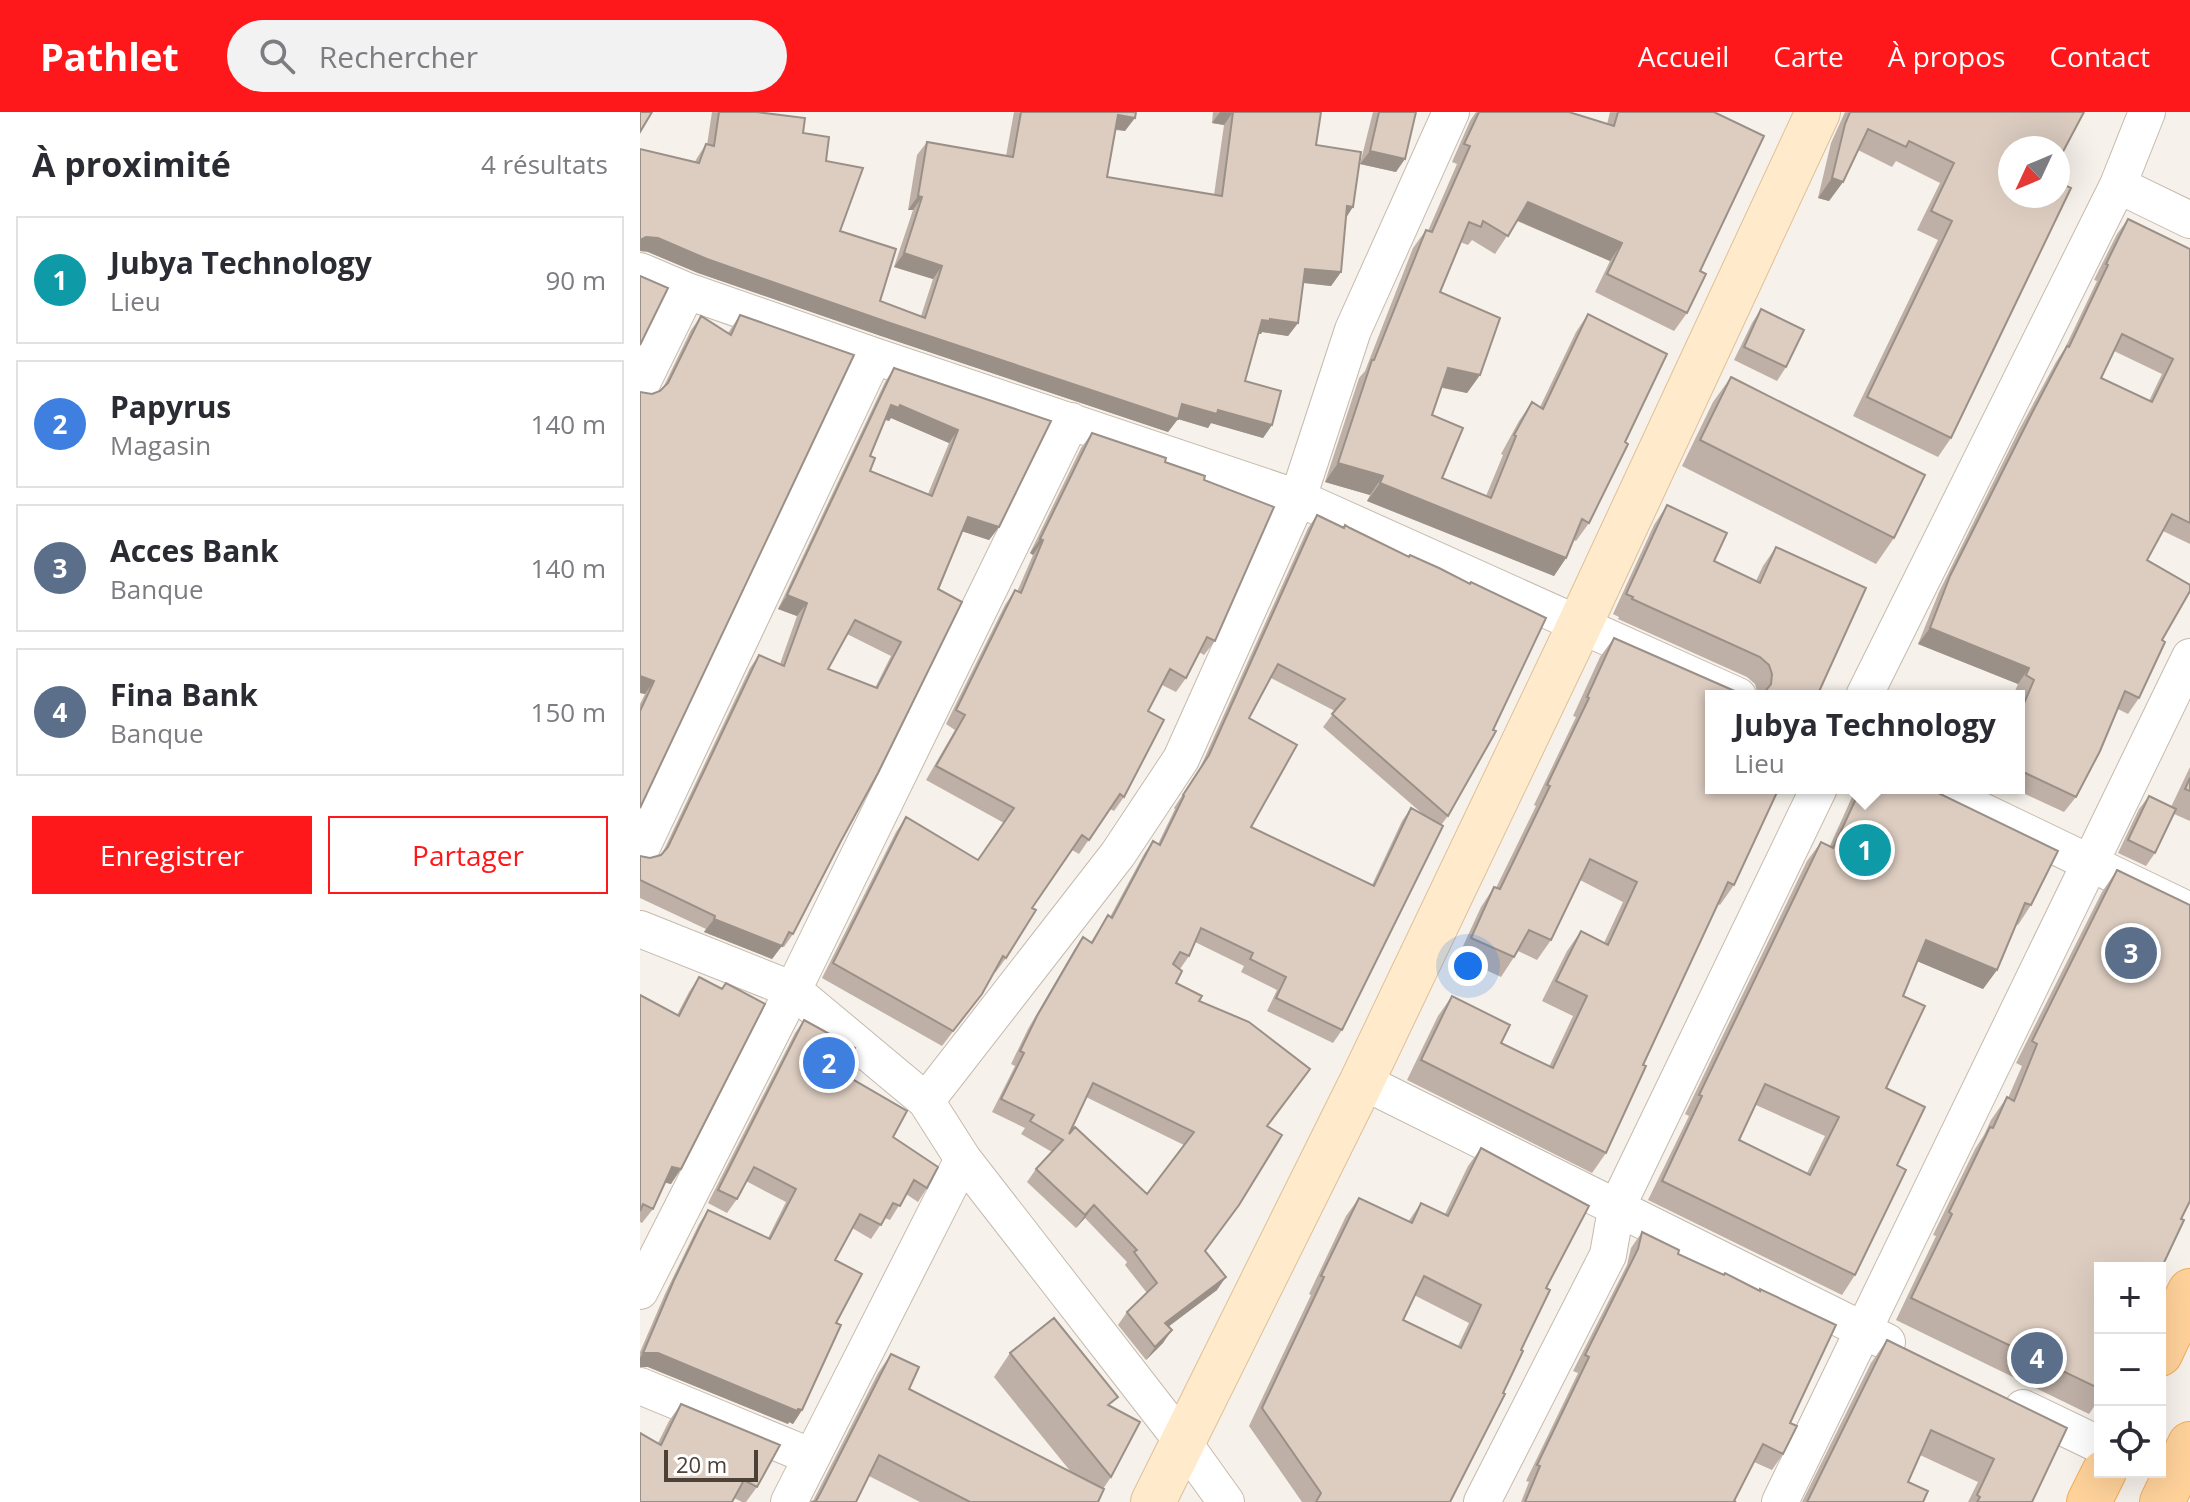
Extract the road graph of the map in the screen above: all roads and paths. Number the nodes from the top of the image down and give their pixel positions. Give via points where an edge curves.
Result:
1 (1451, 112) edge
2 (1818, 112) edge
3 (2147, 112) edge
4 (2118, 185) junction
5 (2190, 220) edge
6 (640, 271) edge
7 (687, 291) junction
8 (874, 356) junction
9 (640, 387) edge
10 (1071, 421) junction
11 (1298, 498) junction
12 (1580, 624) junction
13 (2190, 657) edge
14 (1725, 690) edge
15 (1867, 690) edge
16 (1816, 794) edge
17 (1946, 794) edge
18 (640, 851) edge
19 (2089, 863) junction
20 (2190, 911) edge
21 (640, 929) edge
22 (793, 990) junction
23 (1362, 1081) junction
24 (926, 1101) junction
25 (963, 1159) junction
26 (1616, 1209) junction
27 (640, 1291) edge
28 (2190, 1291) edge
29 (1864, 1332) junction
30 (2166, 1341) edge
31 (1920, 1358) edge
32 (640, 1386) edge
33 (1989, 1392) edge
34 (1183, 1442) junction
35 (2094, 1442) edge
36 (812, 1457) junction
37 (2101, 1478) edge
38 (789, 1502) edge
39 (1153, 1502) edge
40 (1226, 1502) edge
41 (1482, 1502) edge
42 (1780, 1502) edge
43 (2089, 1502) edge

1 - 11 street via 1353,330
2 - 12 street
3 - 4 street
4 - 5 street
4 - 15 street
6 - 7 street
7 - 8 street
7 - 9 street
8 - 10 street
8 - 18 street
10 - 11 street
10 - 22 street
11 - 12 street
11 - 24 street via 1181,759 1118,854
12 - 14 street
12 - 23 street
13 - 19 street
16 - 26 street
17 - 19 street
19 - 20 street
19 - 29 street
21 - 22 street
22 - 24 street
22 - 27 street
23 - 26 street
23 - 34 street
24 - 25 street
25 - 34 street
25 - 36 street
26 - 29 street
26 - 41 street via 1608,1255
28 - 30 main road
29 - 31 street
29 - 42 street
32 - 36 street
33 - 35 street
34 - 39 street
34 - 40 street
36 - 38 street
37 - 43 main road

